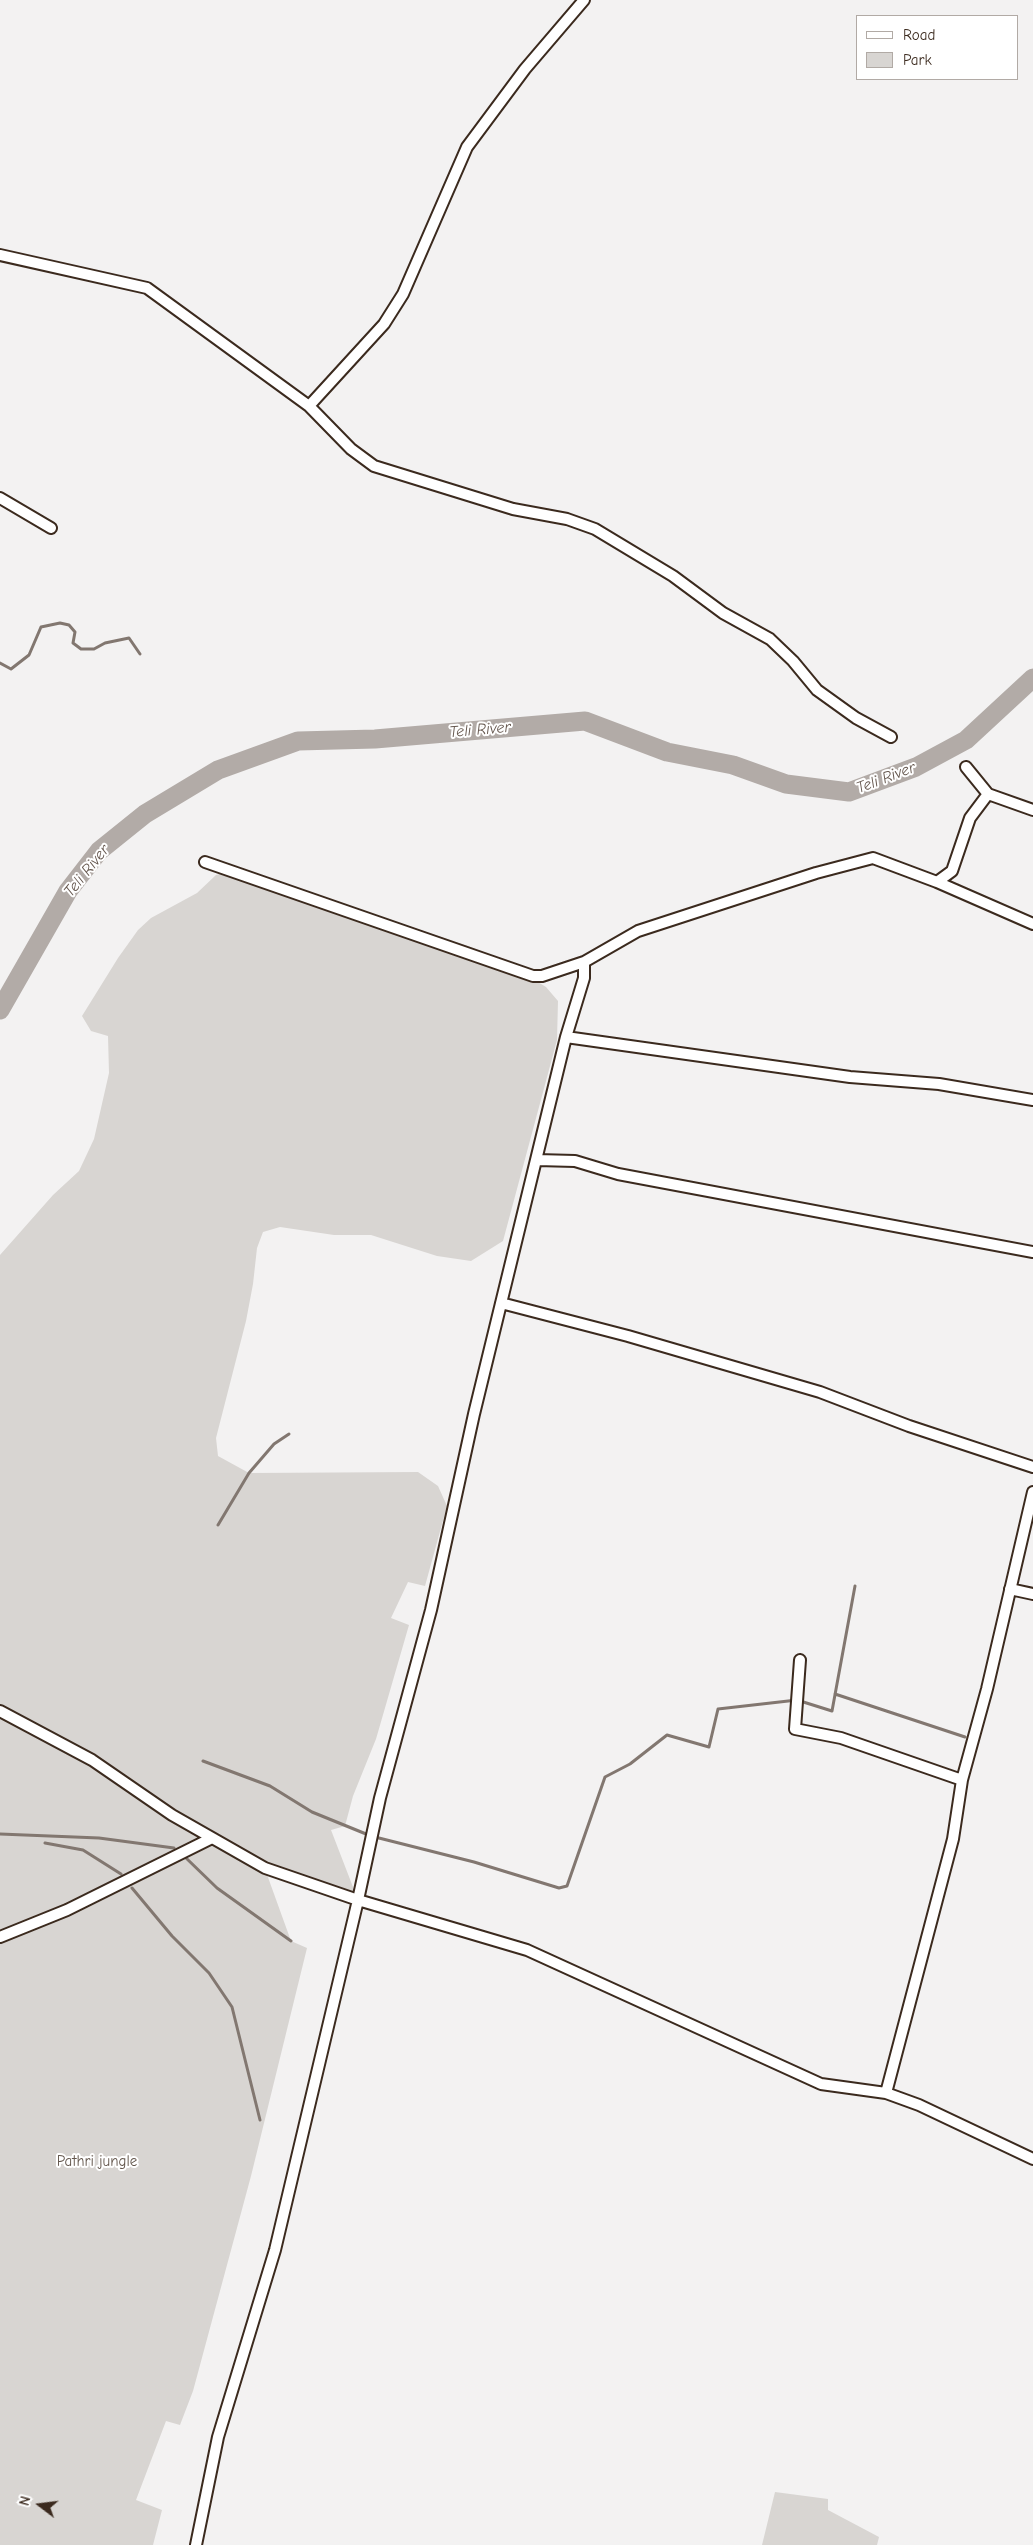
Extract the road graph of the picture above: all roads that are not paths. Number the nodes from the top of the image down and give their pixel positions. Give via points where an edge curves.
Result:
1 (584, 0) edge
2 (0, 255) edge
3 (309, 406) junction
4 (0, 498) edge
5 (52, 528) dead end
6 (891, 737) dead end
7 (966, 767) dead end
8 (988, 794) junction
9 (1033, 810) edge
10 (205, 862) dead end
11 (937, 882) junction
12 (1033, 924) edge
13 (584, 962) junction
14 (566, 1037) junction
15 (1033, 1100) edge
16 (537, 1160) junction
17 (1033, 1252) edge
18 (501, 1303) junction
19 (1033, 1467) edge
20 (1033, 1492) edge
21 (1010, 1588) junction
22 (1033, 1594) edge
23 (800, 1660) dead end
24 (0, 1711) edge
25 (962, 1780) junction
26 (210, 1839) junction
27 (358, 1900) junction
28 (0, 1937) edge
29 (886, 2093) junction
30 (1033, 2159) edge
31 (196, 2545) edge

1 - 3 street via 525,69 467,146 403,294 384,324
2 - 3 street via 147,288
3 - 6 street via 351,449 374,466 513,509 567,519 595,529 624,545 674,576 723,613 770,639 817,690 856,718
4 - 5 street
7 - 8 street
8 - 9 street
8 - 11 street via 970,818 952,872
10 - 13 street via 533,976
11 - 12 street
11 - 13 street via 873,858 816,873 638,931
13 - 14 street via 584,978
14 - 15 street via 850,1077 939,1084
14 - 16 street
16 - 17 street via 575,1161 618,1174
16 - 18 street
18 - 19 street via 820,1392 908,1426
18 - 27 street via 431,1610 380,1798
20 - 21 street
21 - 22 street
21 - 25 street
23 - 25 street via 794,1728 841,1738
24 - 26 street via 92,1760
25 - 29 street via 953,1839
26 - 27 street via 265,1868
26 - 28 street via 67,1910
27 - 29 street via 528,1950 821,2084
27 - 31 street via 275,2250 218,2437
29 - 30 street

